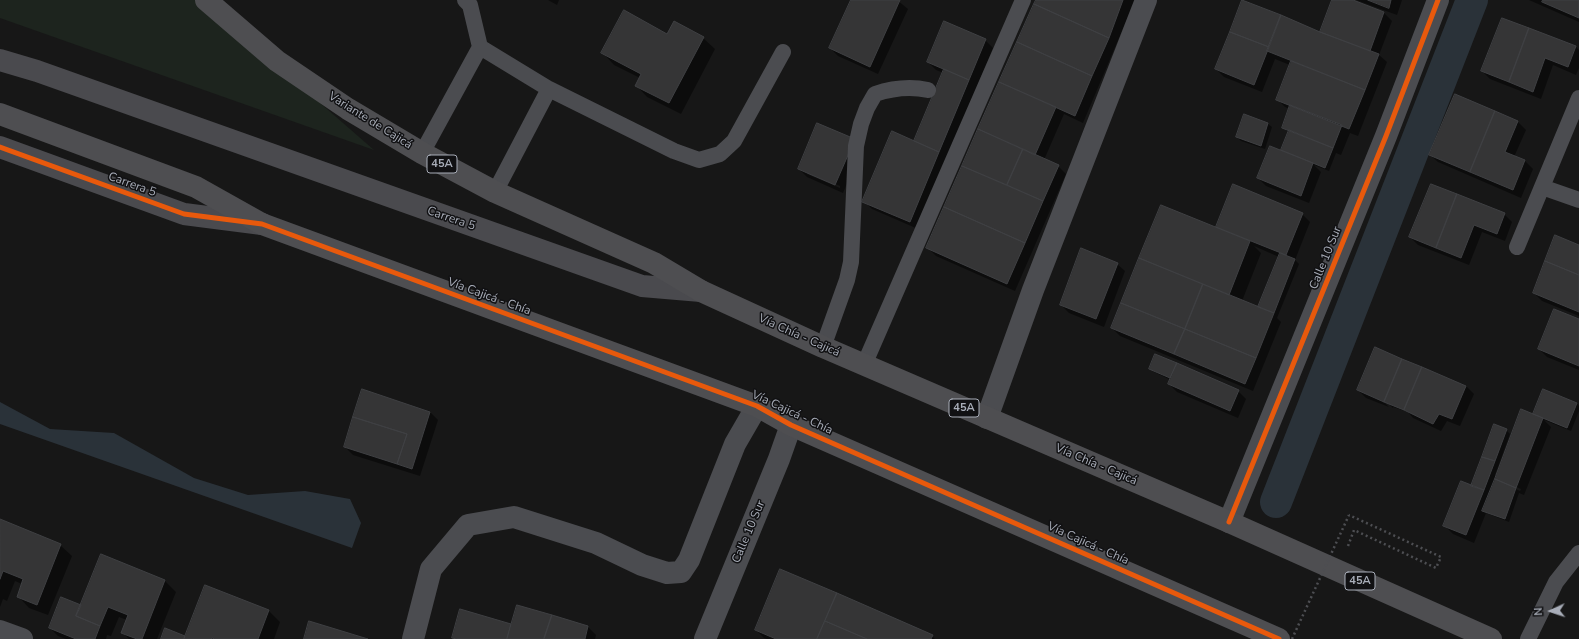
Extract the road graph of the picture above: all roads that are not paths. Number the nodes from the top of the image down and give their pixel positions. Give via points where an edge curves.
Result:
1 (466, 0) edge
2 (1023, 0) edge
3 (1146, 0) edge
4 (1438, 0) edge
5 (211, 2) edge
6 (480, 47) junction
7 (783, 52) dead end
8 (0, 60) edge
9 (549, 89) junction
10 (928, 90) dead end
11 (1579, 98) edge
12 (0, 114) edge
13 (0, 147) edge
14 (422, 153) junction
15 (1542, 187) junction
16 (495, 192) junction
17 (1579, 200) edge
18 (262, 224) junction
19 (1517, 247) dead end
20 (701, 291) junction
21 (823, 347) junction
22 (864, 364) junction
23 (757, 406) junction
24 (987, 418) junction
25 (791, 425) junction
26 (1229, 522) junction
27 (1579, 553) edge
28 (0, 631) edge
29 (22, 639) edge
30 (413, 639) edge
31 (705, 639) edge
32 (1279, 639) edge
33 (1491, 639) edge
34 (1528, 639) edge

1 - 6 lane via 470,5
2 - 22 lane
3 - 24 street via 1033,290
4 - 26 street, Calle 10 Sur via 1386,136
5 - 14 highway, Variante de Cajicá / 45A via 277,61 348,109
6 - 9 lane
6 - 14 lane
7 - 9 lane via 734,141 720,154 699,160 674,151
8 - 20 main road, Carrera 5 / 45A via 642,286
9 - 16 lane
10 - 21 lane via 915,87 893,88 875,94 867,108 856,146 851,262
11 - 15 lane
12 - 18 highway via 196,188
13 - 18 main road, Carrera 5 via 184,214
14 - 16 highway, Variante de Cajicá / 45A
15 - 17 lane
15 - 19 lane
16 - 20 highway, Variante de Cajicá / 45A via 654,263
18 - 23 highway, Vía Cajicá - Chía
20 - 21 highway, Vía Chía - Cajicá / 45A
21 - 22 highway, Vía Chía - Cajicá / 45A
22 - 24 highway, Vía Chía - Cajicá / 45A
23 - 25 highway, Vía Cajicá - Chía
23 - 30 street via 735,444 689,560 680,572 667,573 642,565 596,542 514,518 468,525 431,569
24 - 26 highway, Vía Chía - Cajicá / 45A
25 - 31 street, Calle 10 Sur via 780,458
25 - 32 highway, Vía Cajicá - Chía
26 - 33 highway, Vía Chía - Cajicá / 45A
27 - 34 lane via 1556,582
28 - 29 street

